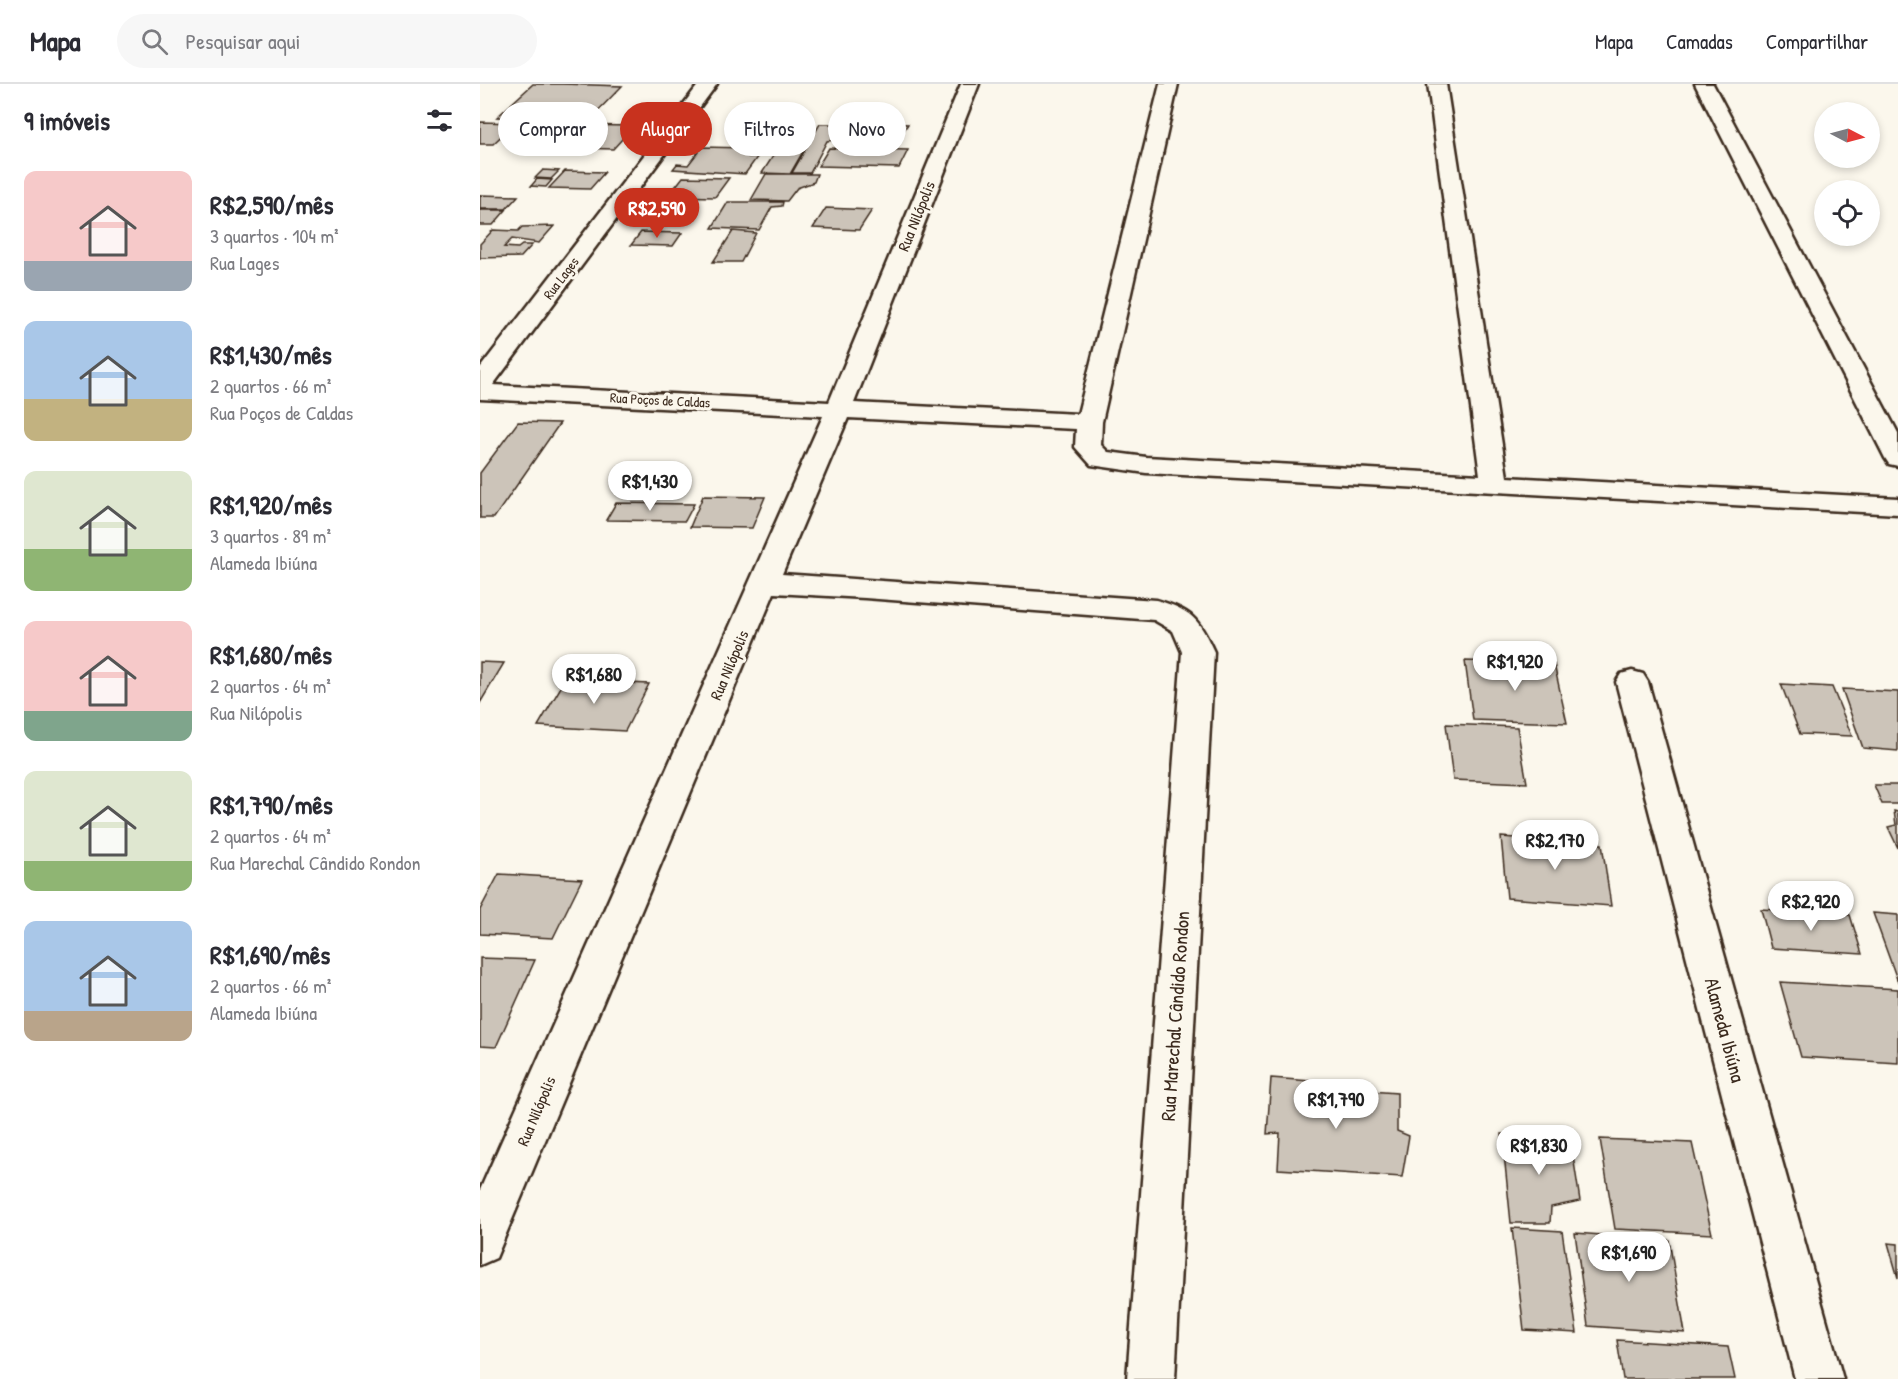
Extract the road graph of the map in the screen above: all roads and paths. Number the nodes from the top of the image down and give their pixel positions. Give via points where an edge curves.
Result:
1 (708, 84) edge
2 (970, 84) edge
3 (1169, 84) edge
4 (1437, 84) edge
5 (1704, 84) edge
6 (480, 385) edge
7 (480, 392) edge
8 (839, 408) junction
9 (1089, 422) junction
10 (1898, 458) edge
11 (1496, 483) junction
12 (1898, 506) edge
13 (764, 583) junction
14 (1632, 682) dead end
15 (480, 1242) edge
16 (1152, 1379) edge
17 (1819, 1379) edge

1 - 6 street, Rua Lages
2 - 8 street, Rua Nilópolis
3 - 9 street
4 - 11 street
5 - 10 street
7 - 8 street, Rua Poços de Caldas
8 - 9 street, Rua Poços de Caldas
8 - 13 street, Rua Nilópolis
9 - 11 street via 1088,447 1100,459 1146,465
11 - 12 street
13 - 15 street, Rua Nilópolis
13 - 16 street, Rua Marechal Cândido Rondon via 1156,610 1176,615 1187,626 1198,652
14 - 17 street, Alameda Ibiúna

